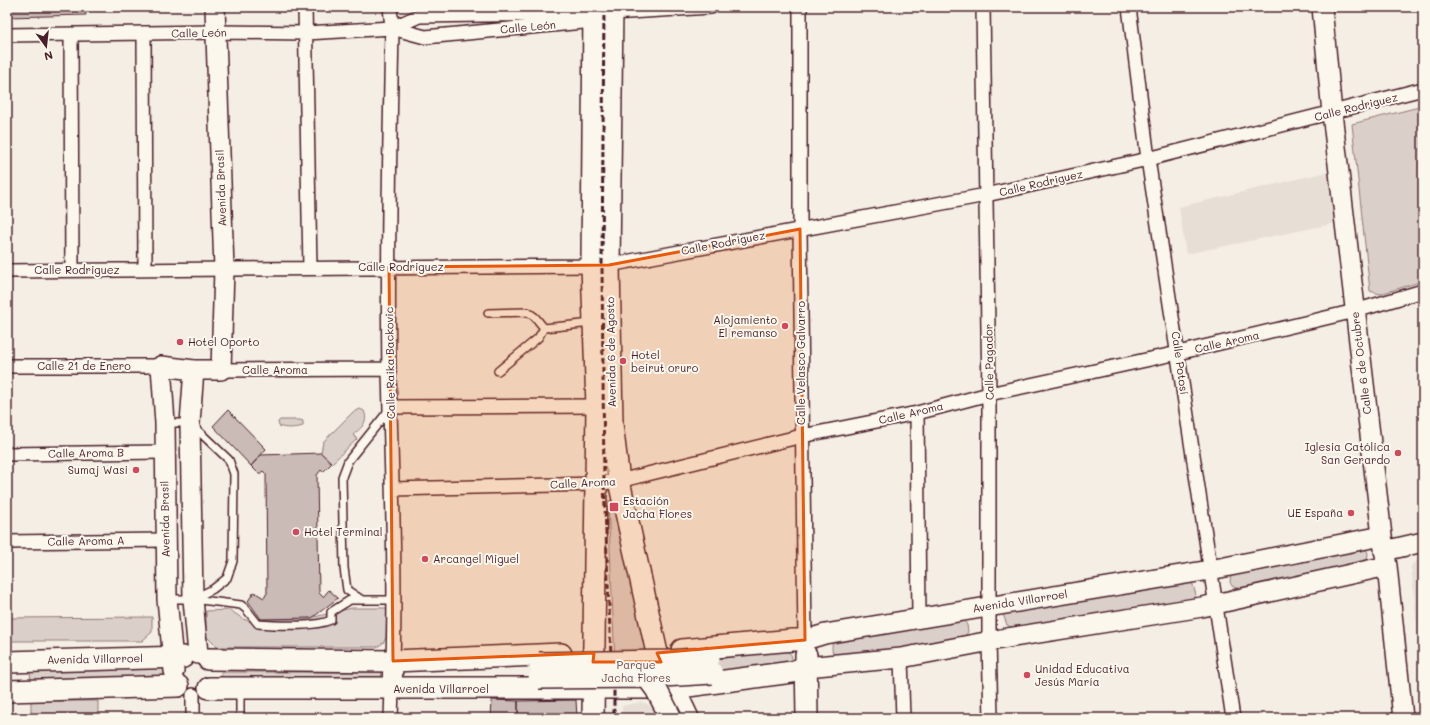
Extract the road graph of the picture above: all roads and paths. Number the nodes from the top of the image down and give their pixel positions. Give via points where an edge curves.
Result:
1 (215, 7) edge
2 (305, 7) edge
3 (390, 7) edge
4 (711, 7) edge
5 (800, 7) edge
6 (983, 7) edge
7 (1129, 7) edge
8 (1322, 7) edge
9 (602, 12) edge
10 (392, 28) junction
11 (216, 32) junction
12 (144, 33) junction
13 (306, 33) junction
14 (7, 35) edge
15 (71, 35) junction
16 (1423, 89) edge
17 (1332, 113) junction
18 (1148, 159) junction
19 (986, 195) junction
20 (800, 229) junction
21 (600, 265) junction
22 (389, 267) junction
23 (310, 268) junction
24 (224, 269) junction
25 (72, 270) junction
26 (145, 270) junction
27 (7, 271) edge
28 (1423, 290) edge
29 (1355, 311) junction
30 (488, 313) dead end
31 (594, 323) junction
32 (544, 328) junction
33 (1178, 353) junction
34 (7, 366) edge
35 (161, 366) junction
36 (390, 369) junction
37 (194, 370) junction
38 (221, 370) junction
39 (498, 371) dead end
40 (990, 394) junction
41 (597, 406) junction
42 (391, 407) junction
43 (917, 413) junction
44 (165, 423) junction
45 (190, 423) junction
46 (802, 436) junction
47 (165, 452) junction
48 (7, 454) edge
49 (619, 481) junction
50 (596, 484) junction
51 (393, 489) junction
52 (165, 540) junction
53 (7, 542) edge
54 (1423, 542) edge
55 (1384, 551) junction
56 (1210, 570) junction
57 (167, 599) junction
58 (193, 599) junction
59 (362, 600) junction
60 (395, 600) junction
61 (1215, 604) junction
62 (989, 606) junction
63 (919, 618) junction
64 (805, 640) junction
65 (989, 642) junction
66 (594, 653) junction
67 (657, 653) junction
68 (901, 658) junction
69 (393, 661) junction
70 (7, 662) edge
71 (710, 666) junction
72 (806, 667) junction
73 (189, 671) junction
74 (539, 671) junction
75 (662, 679) junction
76 (240, 688) junction
77 (392, 689) junction
78 (593, 689) junction
79 (7, 691) edge
80 (193, 718) edge
81 (240, 718) edge
82 (391, 718) edge
83 (593, 718) edge
84 (671, 718) edge
85 (688, 718) edge
86 (807, 718) edge
87 (903, 718) edge
88 (991, 718) edge
89 (1233, 718) edge
90 (1403, 718) edge

1 - 11 main road, Avenida Brasil
2 - 13 street
3 - 10 street, Calle Raika Backovic
4 - 9 street, Calle León
5 - 20 street, Calle Velasco Galvarro
6 - 19 street, Calle Pagador
7 - 18 street, Calle Potosí
8 - 17 main road, Calle 6 de Octubre
9 - 10 street, Calle León via 419,16
9 - 10 street, Calle León via 425,37
9 - 21 main road, Avenida 6 de Agosto
10 - 13 street, Calle León
10 - 22 street, Calle Raika Backovic
11 - 12 street, Calle León
11 - 13 street, Calle León
11 - 24 main road, Avenida Brasil
12 - 15 street, Calle León
12 - 26 street
13 - 23 street
14 - 15 street, Calle León
15 - 25 street
16 - 17 street, Calle Rodriguez
17 - 18 street, Calle Rodriguez
17 - 29 main road, Calle 6 de Octubre
18 - 19 street, Calle Rodriguez
18 - 33 street, Calle Potosí
19 - 20 street, Calle Rodriguez
19 - 40 street, Calle Pagador
20 - 21 street, Calle Rodriguez
20 - 46 street, Calle Velasco Galvarro
21 - 22 street, Calle Rodriguez
21 - 31 main road, Avenida 6 de Agosto
21 - 49 main road, Avenida 6 de Agosto
22 - 23 street, Calle Rodriguez
22 - 36 street, Calle Raika Backovic
23 - 24 street, Calle Rodriguez
24 - 26 street, Calle Rodriguez
24 - 38 main road, Avenida Brasil
25 - 26 street, Calle Rodriguez
25 - 27 street, Calle Rodriguez
28 - 29 street, Calle Aroma
29 - 33 street, Calle Aroma
29 - 55 main road, Calle 6 de Octubre
30 - 32 lane via 528,312
31 - 32 lane
31 - 41 main road, Avenida 6 de Agosto
32 - 39 lane via 538,338
33 - 40 street, Calle Aroma
33 - 56 street, Calle Potosí
34 - 35 street, Calle 21 de Enero
35 - 37 main road, Calle Aroma
35 - 44 main road, Avenida Brasil
36 - 38 street, Calle Aroma
36 - 42 street, Calle Raika Backovic
37 - 38 main road, Calle Aroma
37 - 45 main road
40 - 43 street, Calle Aroma
40 - 62 street, Calle Pagador
41 - 42 street
41 - 50 main road, Avenida 6 de Agosto
42 - 51 street, Calle Raika Backovic
42 - 59 lane via 348,460 342,477 344,568 347,590
43 - 46 street, Calle Aroma
43 - 63 street
44 - 45 lane
44 - 47 main road, Avenida Brasil
45 - 58 main road
45 - 58 lane via 228,460 234,474 233,561 226,578 213,589
46 - 49 street, Calle Aroma
46 - 64 street, Calle Velasco Galvarro
47 - 48 street, Calle Aroma B
47 - 52 main road, Avenida Brasil
49 - 50 street, Calle Aroma
49 - 67 main road, Avenida 6 de Agosto
50 - 51 street, Calle Aroma
50 - 66 main road, Avenida 6 de Agosto
51 - 60 street, Calle Raika Backovic
52 - 53 street, Calle Aroma A
52 - 57 main road, Avenida Brasil
54 - 55 main road
55 - 56 main road, Avenida Villarroel
55 - 61 main road
55 - 90 main road, Calle 6 de Octubre
56 - 61 street, Calle Potosí
56 - 62 main road, Avenida Villarroel
57 - 58 lane
57 - 73 main road, Avenida Brasil
58 - 59 lane via 241,605 258,624 277,625 325,622 331,620 331,612 350,600
58 - 73 main road
59 - 60 lane
60 - 69 street, Calle Raika Backovic
61 - 65 main road
61 - 89 street, Calle Potosí
62 - 63 main road, Avenida Villarroel
62 - 65 street, Calle Pagador
63 - 64 main road, Avenida Villarroel via 825,634
64 - 67 main road, Avenida Villarroel
64 - 71 main road via 788,647
64 - 72 main road, Calle Velasco Galvarro
65 - 68 main road
65 - 88 street, Calle Pagador
66 - 69 main road, Avenida Villarroel
66 - 78 main road, Avenida 6 de Agosto
67 - 75 main road, Avenida 6 de Agosto
68 - 72 main road
68 - 87 street
69 - 73 main road, Avenida Villarroel
69 - 74 main road
69 - 77 main road, Calle Raika Backovic
70 - 73 main road, Avenida Villarroel
71 - 72 main road via 793,664
71 - 74 main road, bridge via 669,661
71 - 75 main road, bridge
72 - 75 main road via 792,672
72 - 86 main road, Calle Velasco Galvarro
73 - 76 main road, Avenida Villarroel
73 - 79 main road, Avenida Villarroel
73 - 80 street
74 - 75 main road, bridge
74 - 77 main road via 422,679
75 - 78 main road, Avenida Villarroel via 665,678 645,688
75 - 84 main road, bridge via 656,689
75 - 85 main road
76 - 77 main road, Avenida Villarroel
76 - 81 lane
77 - 78 main road, Avenida Villarroel
77 - 82 street, Calle Raika Backovic
78 - 83 main road, Avenida 6 de Agosto

